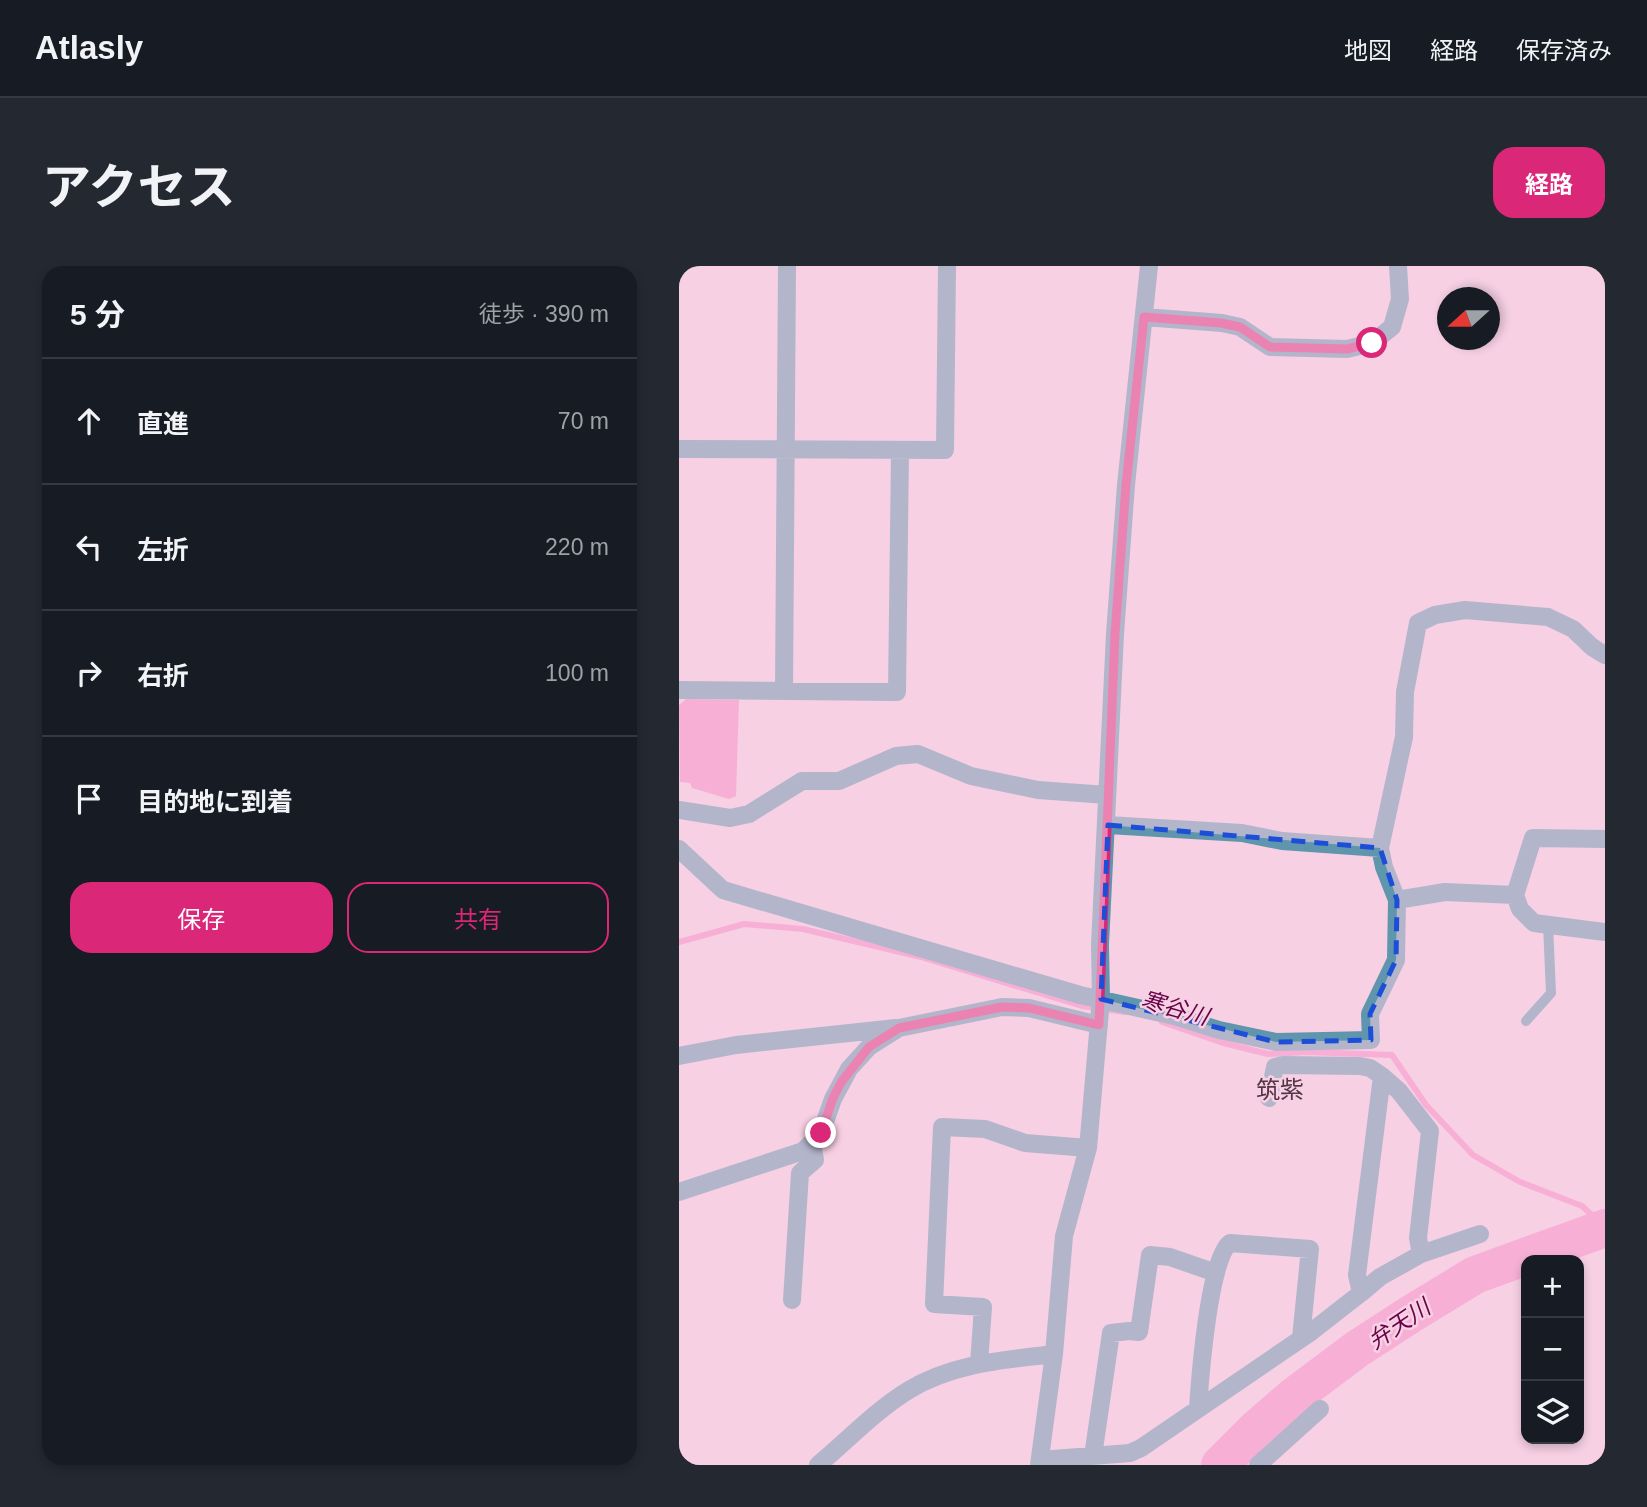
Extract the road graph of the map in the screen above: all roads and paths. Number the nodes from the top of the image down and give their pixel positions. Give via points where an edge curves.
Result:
1 (787, 266) edge
2 (947, 266) edge
3 (1149, 266) edge
4 (1398, 266) edge
5 (1144, 317) junction
6 (679, 450) edge
7 (784, 450) junction
8 (900, 452) junction
9 (1605, 655) edge
10 (679, 690) edge
11 (784, 691) junction
12 (1107, 795) junction
13 (679, 810) edge
14 (1108, 825) junction
15 (1605, 839) edge
16 (1380, 848) junction
17 (679, 849) edge
18 (1515, 895) junction
19 (1397, 900) junction
20 (1548, 925) junction
21 (1605, 932) edge
22 (1101, 999) junction
23 (1525, 1021) dead end
24 (1099, 1022) junction
25 (899, 1028) junction
26 (679, 1056) edge
27 (1382, 1076) junction
28 (1269, 1098) dead end
29 (812, 1143) junction
30 (1088, 1148) junction
31 (679, 1192) edge
32 (1480, 1234) dead end
33 (1421, 1254) junction
34 (1216, 1273) junction
35 (1361, 1293) junction
36 (792, 1300) dead end
37 (1301, 1338) junction
38 (1054, 1354) junction
39 (979, 1364) junction
40 (1198, 1408) junction
41 (1320, 1409) dead end
42 (1093, 1456) junction
43 (1040, 1462) edge
44 (818, 1465) edge
45 (1258, 1465) edge

1 - 7 street
2 - 8 street via 945,450
3 - 5 street
4 - 5 street via 1400,299 1392,327 1372,343 1347,349 1270,347 1240,327
5 - 12 street via 1126,485
6 - 7 street
7 - 8 street
7 - 11 street
8 - 11 street via 897,692
9 - 16 street via 1573,629 1548,617 1465,610 1435,615 1418,624 1405,692 1404,737
10 - 11 street
12 - 13 street via 1038,790 971,776 918,754 896,756 839,781 802,781 749,814 730,818
12 - 14 street
14 - 16 street
14 - 22 street
15 - 18 street via 1533,838
16 - 19 street
17 - 22 street via 723,890
18 - 19 street via 1445,891
18 - 20 street via 1520,909 1534,923
19 - 22 street via 1396,960 1370,1014 1371,1040 1276,1042
20 - 21 street
20 - 23 lane via 1551,993
22 - 24 street
24 - 25 street via 1016,1006
24 - 30 street
25 - 26 street via 736,1045
25 - 29 street via 869,1047 849,1069 821,1133
27 - 28 street via 1360,1066 1283,1065 1275,1067
27 - 33 street via 1430,1131 1418,1238
27 - 35 street via 1357,1275
29 - 31 street via 803,1151
29 - 36 street via 815,1160 800,1173
30 - 38 street via 1063,1236
30 - 39 street via 1025,1143 985,1129 942,1126 935,1304 983,1307
32 - 33 street
33 - 35 street
34 - 37 street via 1222,1251 1230,1243 1310,1249
34 - 40 street
34 - 42 street via 1150,1255 1139,1332 1111,1333
35 - 37 street
37 - 40 street
38 - 39 street
38 - 43 street
39 - 44 street via 909,1390
40 - 42 street via 1141,1448
41 - 45 street
42 - 43 street

